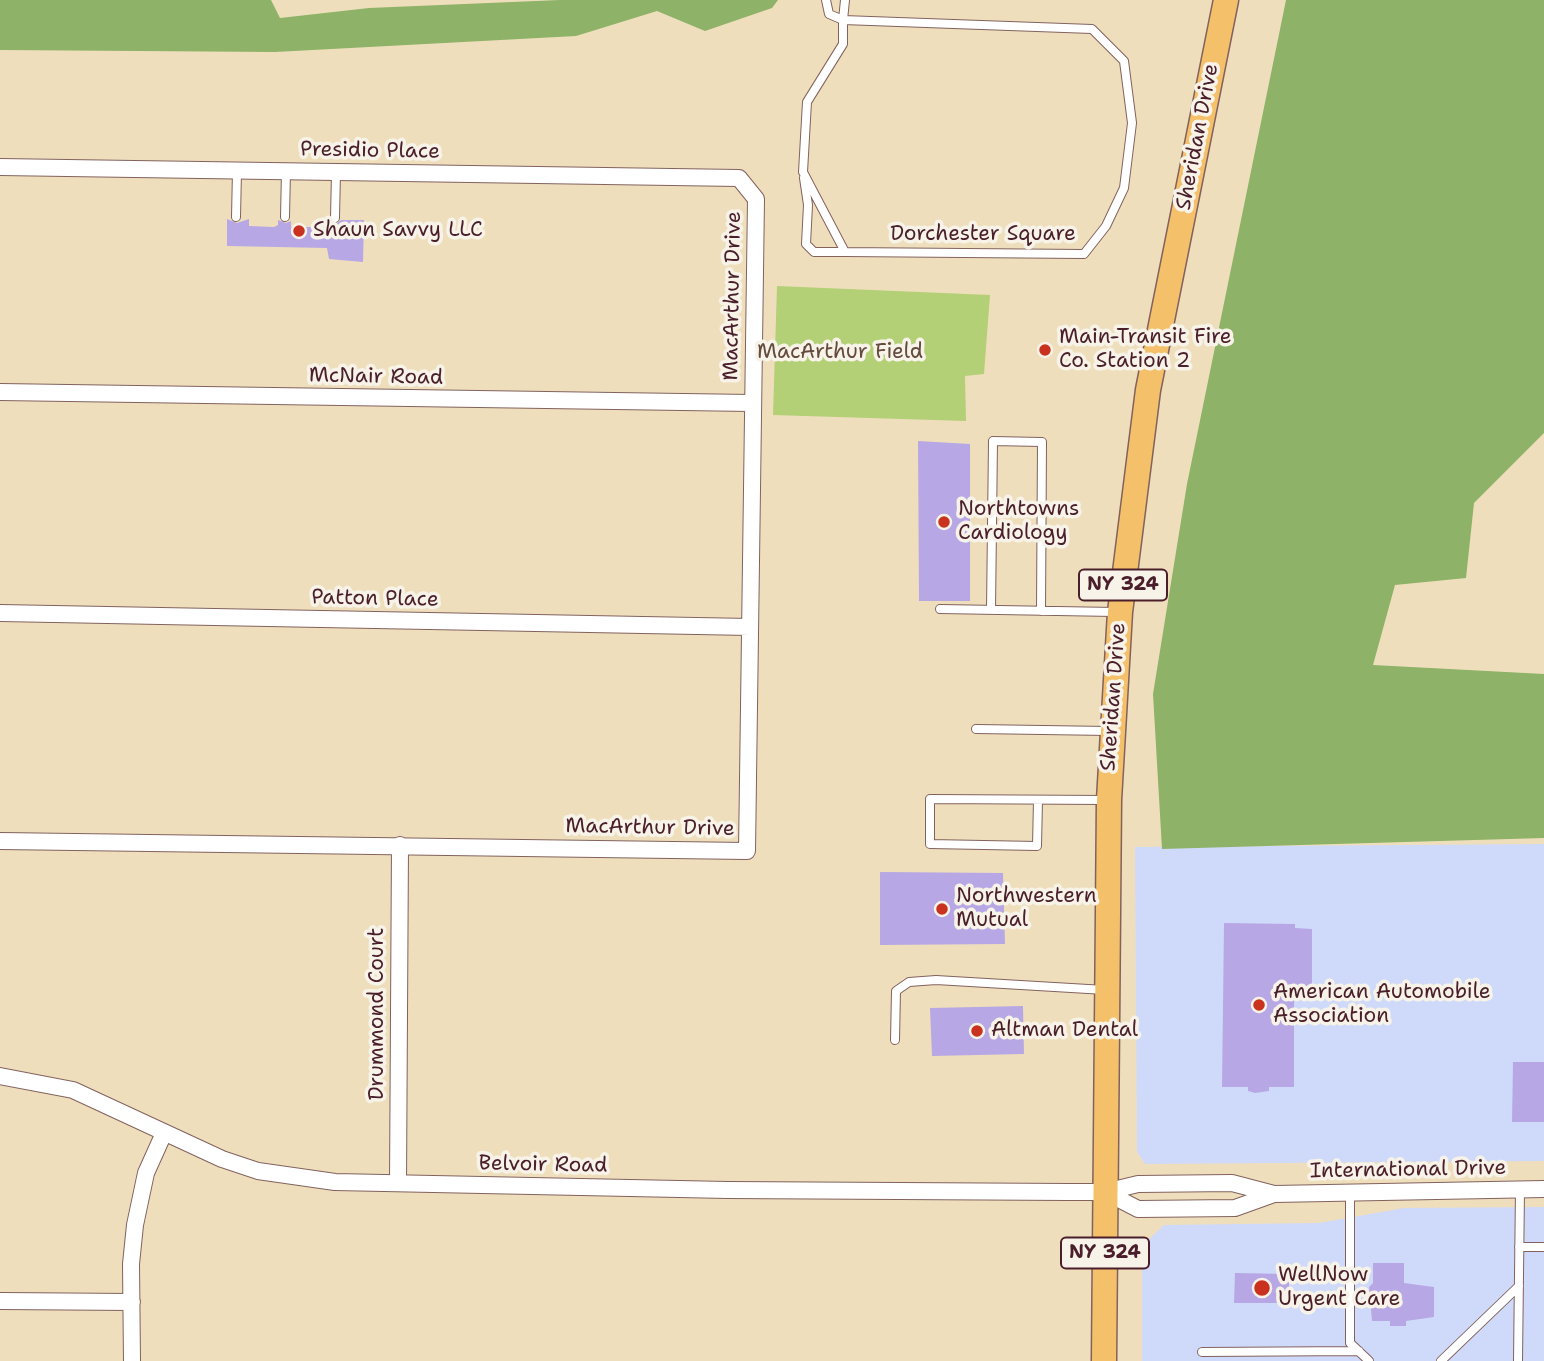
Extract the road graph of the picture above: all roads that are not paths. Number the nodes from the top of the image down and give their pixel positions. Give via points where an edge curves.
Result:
1 (826, 0) edge
2 (845, 0) edge
3 (1226, 0) edge
4 (843, 20) junction
5 (0, 167) edge
6 (236, 170) junction
7 (285, 171) junction
8 (335, 172) junction
9 (803, 172) junction
10 (739, 178) joint
11 (236, 217) dead end
12 (285, 217) dead end
13 (335, 218) dead end
14 (845, 252) junction
15 (0, 392) edge
16 (751, 403) junction
17 (940, 609) dead end
18 (991, 610) junction
19 (1041, 611) junction
20 (1120, 612) junction
21 (0, 613) edge
22 (750, 627) junction
23 (976, 729) dead end
24 (1111, 731) junction
25 (1038, 800) junction
26 (1108, 800) junction
27 (0, 841) edge
28 (400, 845) junction
29 (1105, 990) junction
30 (895, 1040) dead end
31 (0, 1076) edge
32 (164, 1133) junction
33 (398, 1184) junction
34 (1520, 1189) junction
35 (1544, 1189) edge
36 (1350, 1191) junction
37 (1105, 1192) junction
38 (1274, 1194) junction
39 (1519, 1247) junction
40 (1544, 1247) edge
41 (1519, 1286) junction
42 (0, 1301) edge
43 (132, 1302) junction
44 (1359, 1351) junction
45 (1202, 1352) dead end
46 (132, 1361) edge
47 (1104, 1361) edge
48 (1369, 1361) edge
49 (1441, 1361) edge
50 (1518, 1361) edge

1 - 4 lane via 829,14
2 - 4 lane, Dorchester Square
3 - 20 main road, Sheridan Drive / NY 324 via 1148,390
4 - 9 lane, Dorchester Square via 843,44 807,102
4 - 14 lane, Dorchester Square via 1092,29 1124,61 1132,123 1124,188 1106,226 1084,254
5 - 6 street, Presidio Place
6 - 7 street, Presidio Place
6 - 11 lane
7 - 8 street, Presidio Place
7 - 12 lane
8 - 10 street, Presidio Place
8 - 13 lane
9 - 14 lane
9 - 14 lane, Dorchester Square via 808,205 806,244 814,252
10 - 16 street, MacArthur Drive via 756,199
15 - 16 street, McNair Road
16 - 22 street, MacArthur Drive
17 - 18 lane
18 - 19 lane
18 - 19 lane via 993,442 1042,442
19 - 20 lane
20 - 24 main road, Sheridan Drive / NY 324
21 - 22 street, Patton Place
22 - 28 street, MacArthur Drive via 747,850
23 - 24 lane
24 - 26 main road, Sheridan Drive / NY 324
25 - 25 lane via 930,799 930,844 1037,846
25 - 26 lane
26 - 29 main road, Sheridan Drive / NY 324
27 - 28 street, MacArthur Drive
28 - 33 street, Drummond Court
29 - 30 lane via 909,982 897,991
29 - 37 main road, Sheridan Drive / NY 324
31 - 32 street, Belvoir Road via 73,1090
32 - 33 street, Belvoir Road via 258,1171 334,1182
32 - 43 street via 146,1173 135,1224
33 - 37 street, Belvoir Road
34 - 35 street, International Drive
34 - 36 street, International Drive
34 - 39 lane
36 - 38 street, International Drive
36 - 44 lane via 1350,1343
37 - 38 street, International Drive via 1138,1184 1232,1183
37 - 38 street, International Drive via 1138,1209 1235,1208
37 - 47 main road, Sheridan Drive / NY 324
39 - 40 lane
39 - 41 lane
41 - 49 lane
41 - 50 lane
42 - 43 street
43 - 46 street
44 - 45 lane
44 - 48 lane

